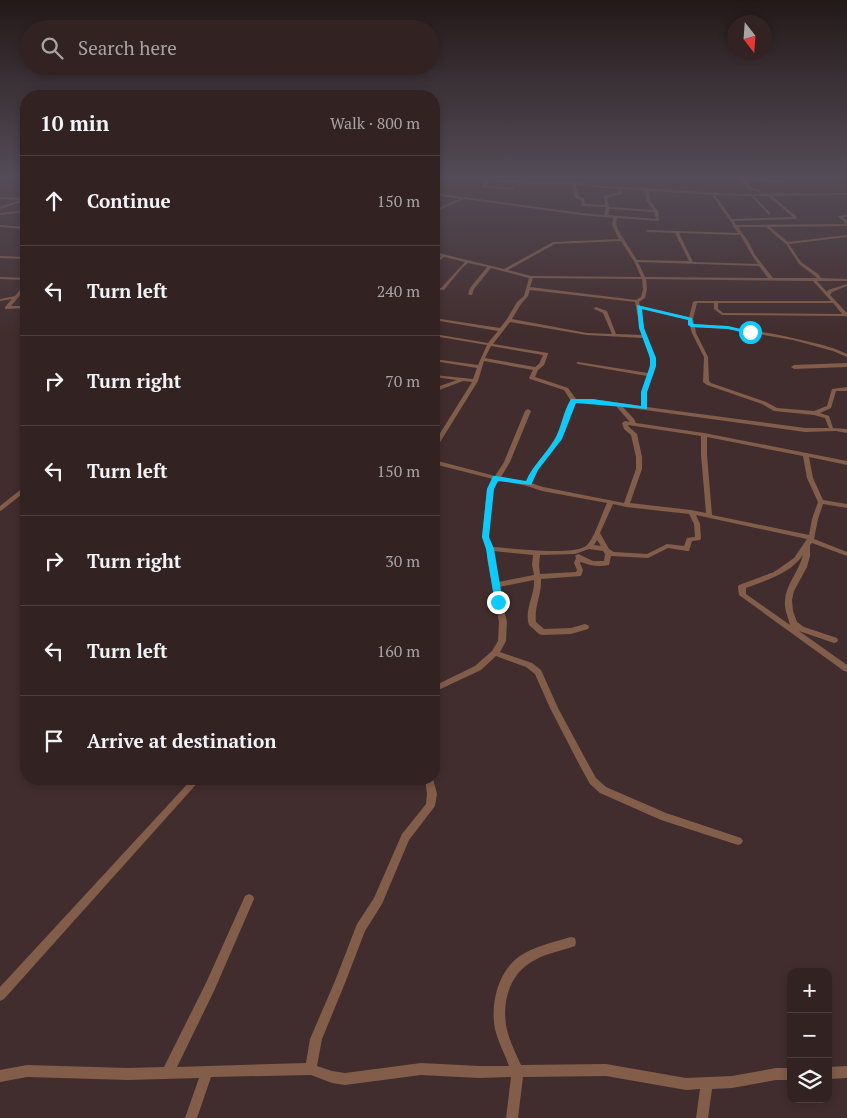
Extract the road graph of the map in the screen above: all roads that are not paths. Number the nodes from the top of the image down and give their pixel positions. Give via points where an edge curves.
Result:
1 (616, 229) edge
2 (736, 229) edge
3 (770, 229) edge
4 (648, 231) dead end
5 (677, 233) junction
6 (740, 234) junction
7 (847, 236) edge
8 (621, 240) junction
9 (788, 243) junction
10 (440, 255) edge
11 (444, 256) junction
12 (0, 257) edge
13 (20, 258) edge
14 (440, 259) edge
15 (636, 261) junction
16 (690, 261) junction
17 (468, 262) junction
18 (762, 265) junction
19 (490, 268) junction
20 (504, 271) junction
21 (0, 278) edge
22 (531, 278) junction
23 (644, 278) junction
24 (20, 279) edge
25 (772, 280) junction
26 (817, 280) junction
27 (847, 280) edge
28 (847, 285) edge
29 (528, 288) junction
30 (440, 289) edge
31 (20, 293) edge
32 (470, 294) dead end
33 (828, 294) junction
34 (17, 296) junction
35 (0, 301) edge
36 (716, 302) junction
37 (834, 302) junction
38 (11, 303) junction
39 (638, 304) junction
40 (20, 307) edge
41 (596, 308) dead end
42 (847, 316) edge
43 (440, 320) edge
44 (509, 320) junction
45 (691, 322) junction
46 (702, 327) junction
47 (501, 330) junction
48 (694, 332) junction
49 (614, 334) junction
50 (440, 336) edge
51 (646, 337) junction
52 (490, 344) junction
53 (847, 356) edge
54 (482, 359) junction
55 (440, 361) edge
56 (578, 363) dead end
57 (847, 365) edge
58 (480, 367) junction
59 (794, 367) dead end
60 (536, 368) junction
61 (649, 375) junction
62 (440, 377) edge
63 (460, 380) junction
64 (475, 381) junction
65 (440, 388) edge
66 (847, 389) edge
67 (574, 401) junction
68 (617, 405) junction
69 (644, 408) junction
70 (528, 411) dead end
71 (815, 413) junction
72 (637, 426) junction
73 (831, 427) junction
74 (847, 430) edge
75 (634, 434) junction
76 (704, 435) junction
77 (440, 437) edge
78 (806, 456) junction
79 (847, 463) edge
80 (440, 464) edge
81 (496, 478) junction
82 (528, 484) junction
83 (20, 493) edge
84 (611, 502) junction
85 (821, 502) junction
86 (626, 505) junction
87 (847, 506) edge
88 (0, 509) edge
89 (691, 512) junction
90 (709, 515) junction
91 (598, 535) junction
92 (810, 541) junction
93 (589, 546) junction
94 (490, 549) junction
95 (604, 549) junction
96 (537, 552) junction
97 (847, 554) edge
98 (578, 555) junction
99 (537, 577) junction
100 (495, 584) junction
101 (585, 627) dead end
102 (793, 627) junction
103 (834, 640) dead end
104 (495, 653) junction
105 (847, 669) edge
106 (440, 686) edge
107 (192, 785) edge
108 (430, 785) edge
109 (738, 841) dead end
110 (249, 899) dead end
111 (571, 942) dead end
112 (0, 995) edge
113 (311, 1069) junction
114 (207, 1071) junction
115 (168, 1072) junction
116 (517, 1072) junction
117 (847, 1072) edge
118 (832, 1073) edge
119 (787, 1074) edge
120 (0, 1076) edge
121 (707, 1083) junction
122 (191, 1118) edge
123 (512, 1118) edge
124 (702, 1118) edge

1 - 8 street
2 - 6 street
3 - 9 street
4 - 5 street
5 - 6 street
5 - 16 street
6 - 18 street
7 - 9 street
8 - 15 street
8 - 20 street via 554,243
9 - 26 street via 800,263 817,275
10 - 11 street
11 - 14 street
11 - 17 street
12 - 13 street
15 - 16 street
15 - 23 street
16 - 18 street
17 - 19 street
17 - 30 street
18 - 25 street
19 - 20 street
19 - 32 street
20 - 22 street
21 - 24 street
22 - 23 street
22 - 29 street
23 - 25 street
23 - 39 street via 644,295
25 - 26 street
26 - 27 street
26 - 33 street
28 - 33 street
29 - 39 street
29 - 44 street
31 - 34 street
33 - 37 street
34 - 35 street
34 - 38 street
35 - 38 street
36 - 37 street
36 - 42 street via 716,309 722,314
36 - 45 street via 695,302
37 - 42 street
38 - 40 street via 7,308
39 - 45 street
39 - 51 street
41 - 49 street via 605,312
43 - 47 street
44 - 47 street
44 - 49 street via 582,333
45 - 46 street
45 - 48 street
46 - 48 street
46 - 53 street via 793,338
47 - 52 street
48 - 71 street via 706,357 706,382 776,410
49 - 51 street
50 - 52 street
51 - 61 street via 653,358
52 - 54 street
52 - 60 street via 546,354
54 - 58 street
54 - 60 street
55 - 58 street
56 - 61 street
57 - 59 street
58 - 64 street
60 - 67 street via 532,378 566,389
61 - 69 street
62 - 63 street
63 - 64 street
63 - 65 street
64 - 77 street
66 - 71 street via 834,390 829,407
67 - 68 street
67 - 82 street via 558,439 534,470
68 - 69 street
68 - 72 street
69 - 73 street via 805,430 822,431
70 - 81 street via 507,462
71 - 73 street via 827,417
72 - 75 street
72 - 75 street via 626,423 626,428
72 - 76 street
73 - 74 street
75 - 86 street via 639,470
76 - 78 street
76 - 90 street
78 - 79 street
78 - 85 street via 810,478
80 - 81 street
81 - 82 street
81 - 94 street via 490,489 486,523
82 - 84 street
83 - 88 street
84 - 86 street
84 - 91 street
85 - 87 street
85 - 92 street
86 - 89 street
89 - 90 street
89 - 95 street via 697,524 698,538 689,540 686,550 667,546 648,556 612,554
90 - 92 street
91 - 93 street
91 - 95 street
92 - 97 street
92 - 102 street via 805,565 786,603
92 - 102 street via 796,560 776,574 742,587 743,595
93 - 95 street
93 - 98 street
94 - 96 street
94 - 100 street
95 - 98 street via 608,554 607,563 600,565
96 - 98 street
96 - 99 street via 534,563
98 - 99 street via 579,574
99 - 100 street
99 - 101 street via 538,586 531,606 532,623 542,632
100 - 104 street via 503,622 502,641
102 - 103 street
102 - 105 street
104 - 106 street via 478,668
104 - 109 street via 529,665 538,672 593,781 604,790 664,817
107 - 112 street
108 - 113 street via 430,806 405,837 378,901 361,928 316,1038
110 - 115 street
111 - 116 street via 523,961 504,985 500,1002 501,1027
113 - 114 street
113 - 116 street via 345,1079 421,1070
114 - 115 street
114 - 122 street
115 - 120 street via 128,1074 27,1070
116 - 121 street via 606,1070 686,1084
116 - 123 street
117 - 118 street
119 - 121 street
121 - 124 street

